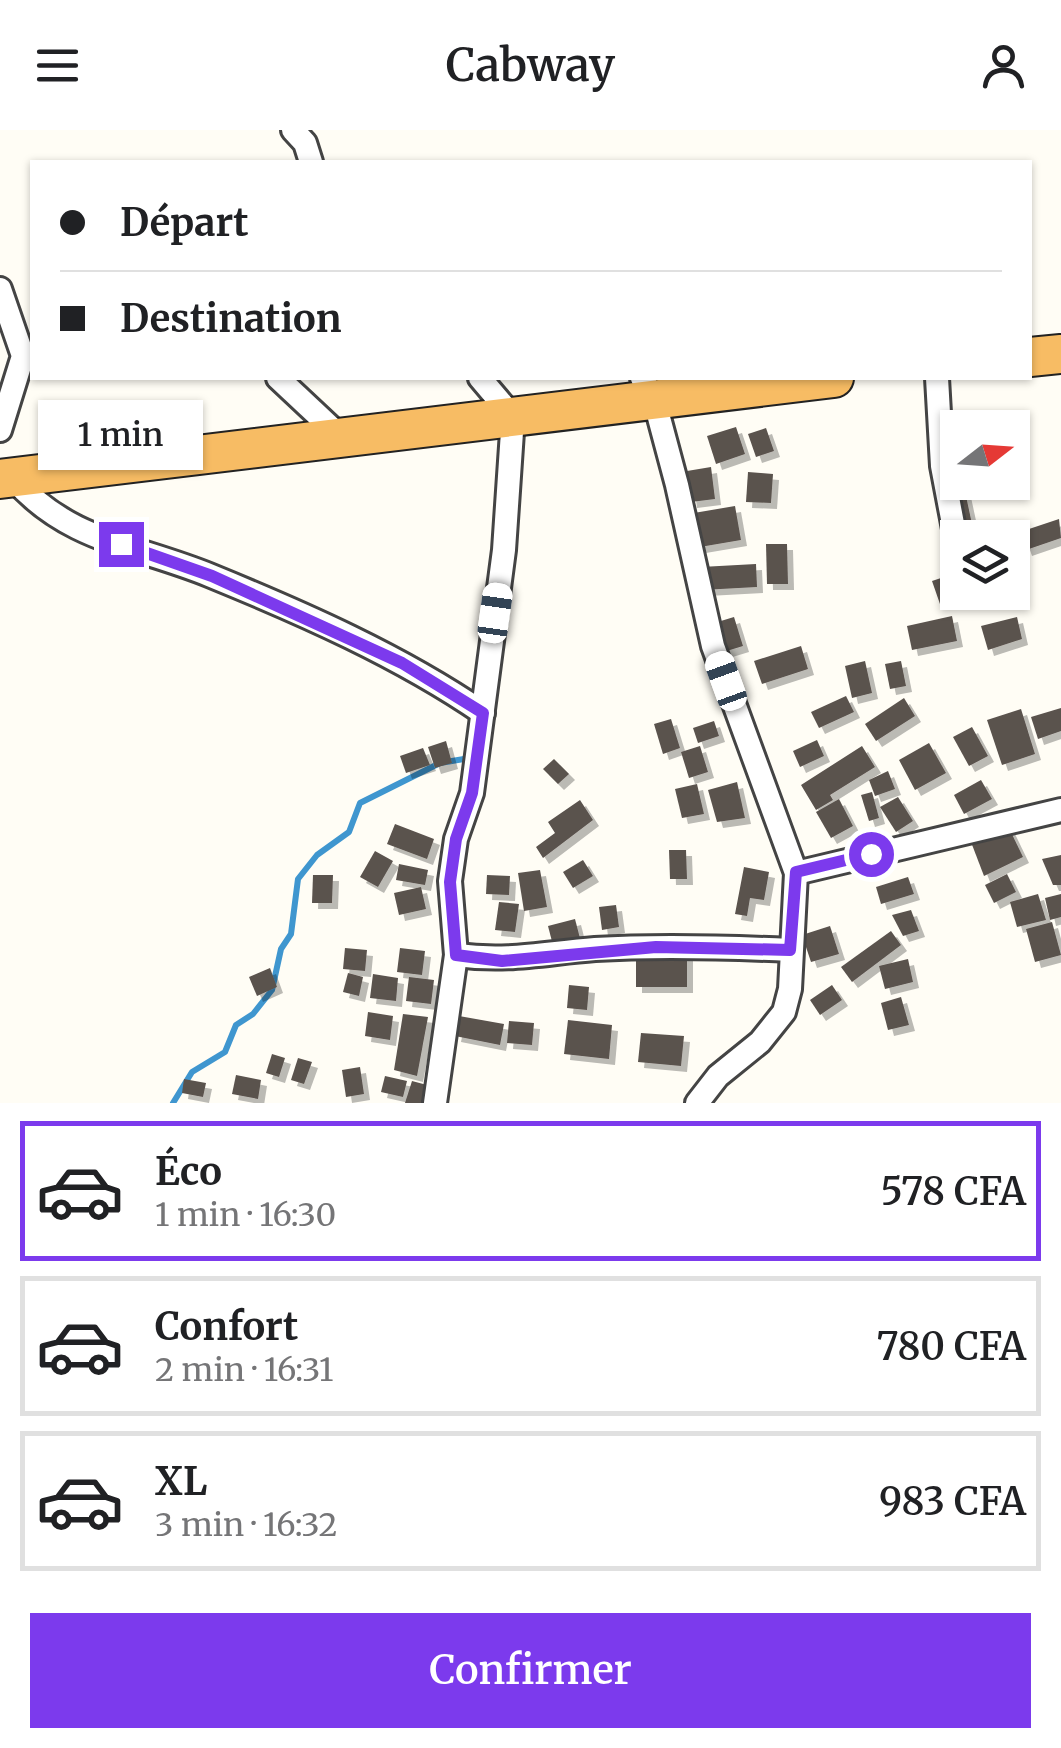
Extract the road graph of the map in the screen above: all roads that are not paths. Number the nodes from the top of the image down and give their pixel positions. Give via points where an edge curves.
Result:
1 (294, 130) edge
2 (310, 160) edge
3 (0, 289) edge
4 (8, 317) junction
5 (30, 347) edge
6 (1061, 354) edge
7 (1032, 357) edge
8 (280, 380) edge
9 (482, 380) edge
10 (797, 380) edge
11 (937, 380) edge
12 (648, 388) edge
13 (513, 417) junction
14 (0, 430) edge
15 (342, 438) junction
16 (7, 479) edge
17 (952, 520) edge
18 (483, 713) junction
19 (1061, 810) edge
20 (796, 872) junction
21 (790, 950) junction
22 (456, 955) junction
23 (435, 1103) edge
24 (697, 1103) edge

1 - 2 street
3 - 4 street
4 - 5 street
4 - 14 street via 23,356
6 - 7 highway
8 - 15 street
9 - 13 street
10 - 12 highway
11 - 17 street
12 - 13 highway
12 - 20 street via 713,646
13 - 15 highway
13 - 18 street
15 - 16 highway
16 - 18 street via 60,522 212,576 402,663
18 - 22 street via 450,882
19 - 20 street
20 - 21 street
21 - 22 street via 649,947 502,961
21 - 24 street via 784,1012
22 - 23 street

